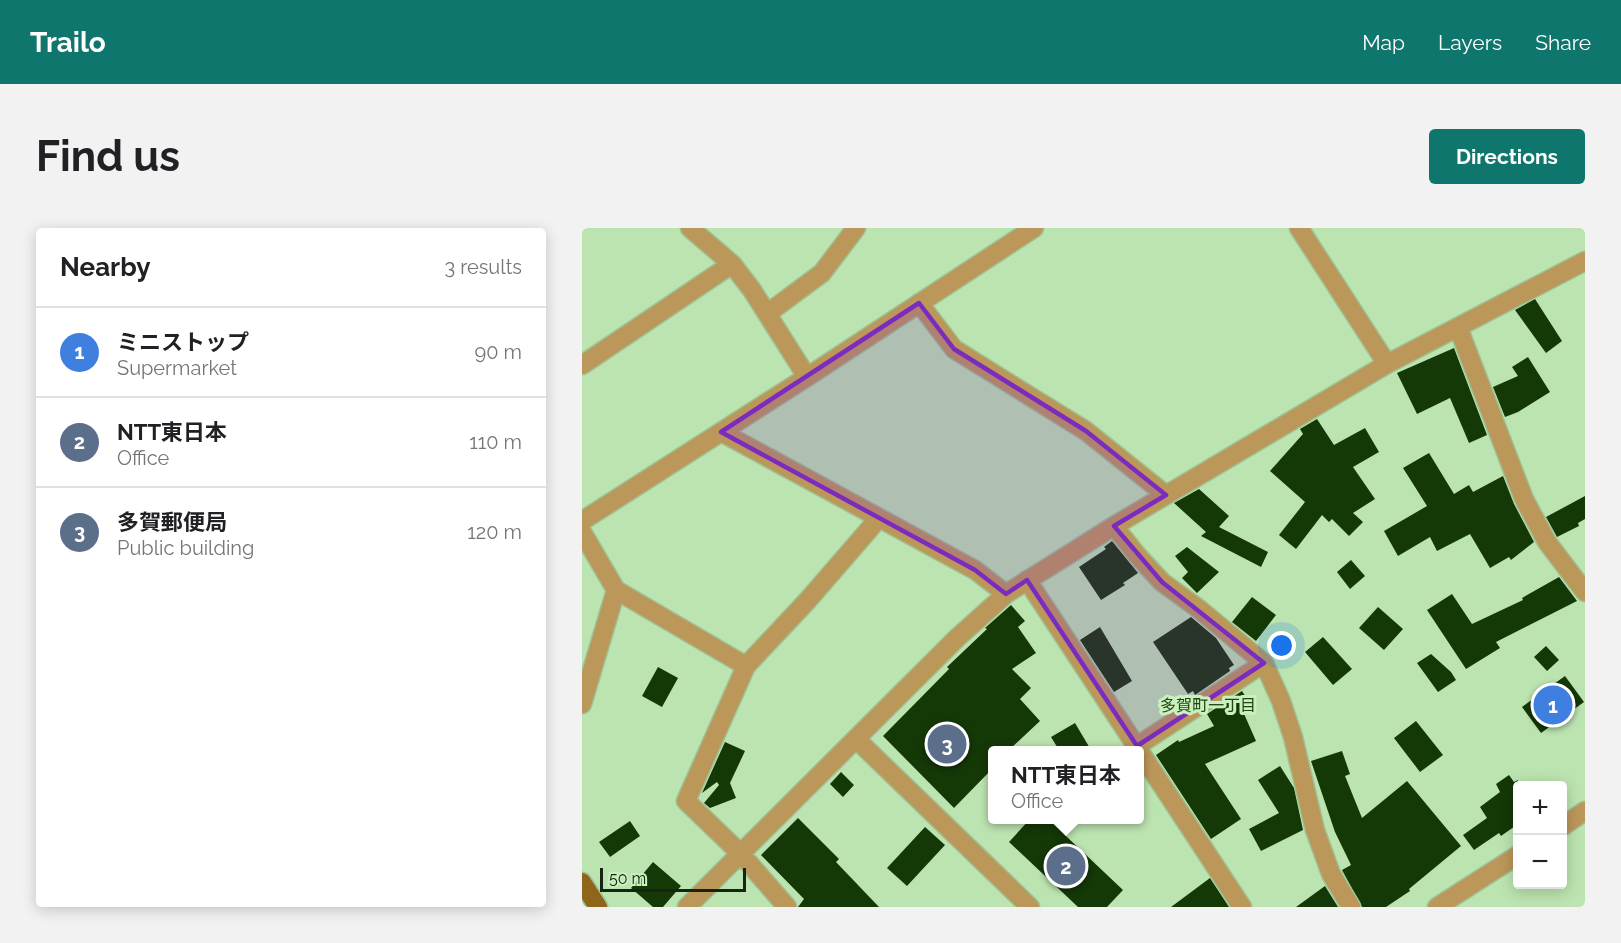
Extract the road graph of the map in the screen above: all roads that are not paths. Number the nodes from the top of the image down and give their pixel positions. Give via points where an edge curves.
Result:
1 (690, 228) edge
2 (856, 228) edge
3 (1034, 228) edge
4 (1299, 228) edge
5 (1585, 261) edge
6 (732, 264) junction
7 (919, 303) junction
8 (768, 313) junction
9 (1458, 327) junction
10 (1387, 364) junction
11 (582, 365) edge
12 (807, 377) junction
13 (721, 432) junction
14 (1166, 495) junction
15 (879, 518) junction
16 (582, 521) edge
17 (1114, 526) junction
18 (582, 532) edge
19 (1027, 580) junction
20 (616, 590) junction
21 (1585, 592) edge
22 (1006, 594) junction
23 (1264, 663) junction
24 (746, 666) junction
25 (582, 704) edge
26 (856, 739) junction
27 (1137, 746) joint
28 (1144, 757) edge
29 (1585, 811) edge
30 (1567, 823) edge
31 (740, 853) junction
32 (1513, 858) edge
33 (582, 882) edge
34 (598, 907) edge
35 (687, 907) edge
36 (787, 907) edge
37 (1030, 907) edge
38 (1242, 907) edge
39 (1351, 907) edge
40 (1437, 907) edge

1 - 6 street
2 - 8 street via 822,273
3 - 7 street
4 - 10 street
5 - 9 street
6 - 8 street
6 - 11 street
7 - 12 street
7 - 14 street via 954,349 1086,431
8 - 12 street
9 - 10 street
9 - 21 street via 1524,499 1546,542
10 - 14 street
12 - 13 street
13 - 15 street
13 - 16 street
14 - 17 street
15 - 22 street via 975,570
15 - 24 street
17 - 19 street
17 - 23 street via 1162,582
18 - 20 street
19 - 22 street
19 - 27 street
20 - 24 street
20 - 25 street
22 - 26 street
23 - 27 street
23 - 39 street via 1293,737 1315,830 1331,874
24 - 31 street via 686,801
26 - 31 street
26 - 37 street
28 - 38 street
29 - 30 street
31 - 35 street
31 - 36 street
32 - 40 street
33 - 34 main road

